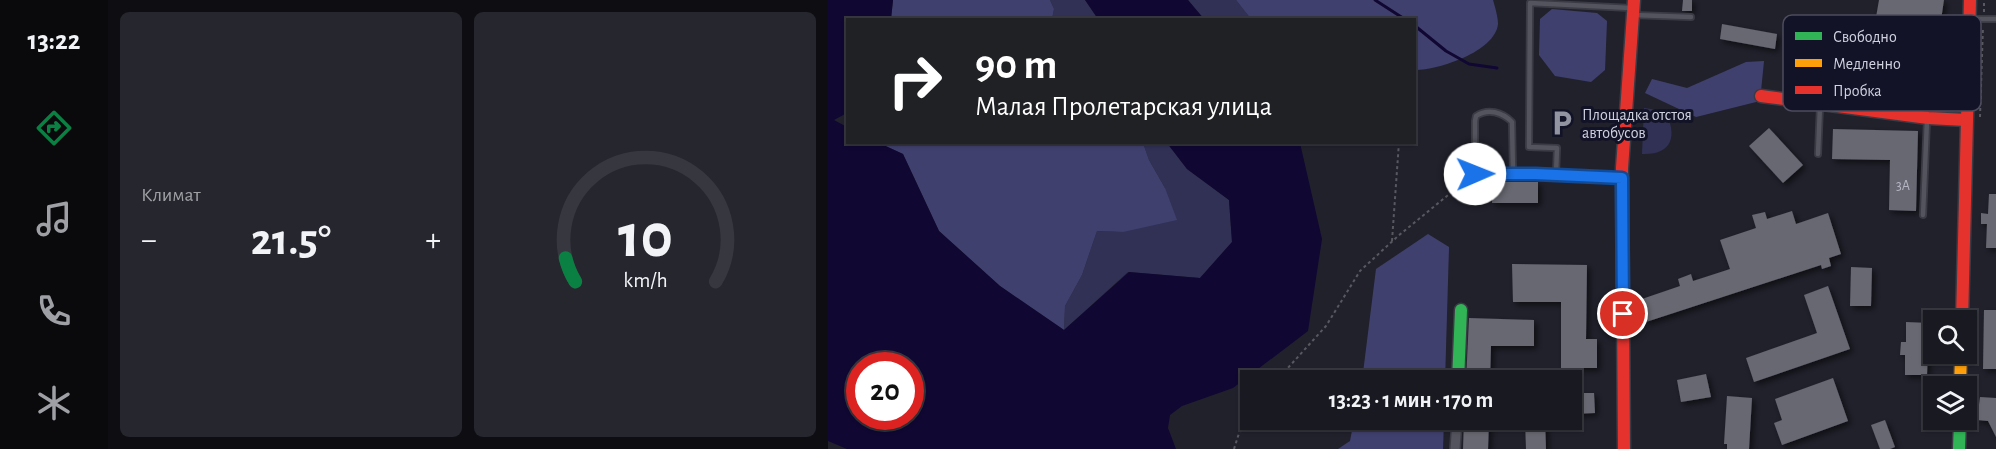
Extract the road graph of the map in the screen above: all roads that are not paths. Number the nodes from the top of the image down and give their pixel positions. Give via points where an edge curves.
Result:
1 (1970, 0) edge
2 (1634, 7) edge
3 (1969, 15) edge
4 (1691, 17) dead end
5 (1761, 96) dead end
6 (1783, 99) edge
7 (1820, 111) edge
8 (1882, 111) edge
9 (1966, 111) edge
10 (1928, 117) junction
11 (1966, 120) junction
12 (1818, 154) dead end
13 (1513, 173) junction
14 (1556, 174) junction
15 (1622, 178) junction
16 (1923, 215) dead end
17 (1461, 310) dead end
18 (1962, 310) edge
19 (1458, 370) edge
20 (1456, 430) edge
21 (1960, 430) edge
22 (1455, 449) edge
23 (1624, 449) edge
24 (1959, 449) edge

1 - 3 street
2 - 4 lane
2 - 14 lane via 1530,3 1529,147 1557,148
2 - 15 street
5 - 6 street
7 - 12 lane
8 - 10 street
9 - 11 street
10 - 11 street
10 - 16 lane
11 - 18 street
13 - 13 lane via 1512,122 1498,112 1481,113 1476,116 1475,174
13 - 14 lane
14 - 15 lane
15 - 23 street
17 - 19 street
20 - 22 street
21 - 24 street

